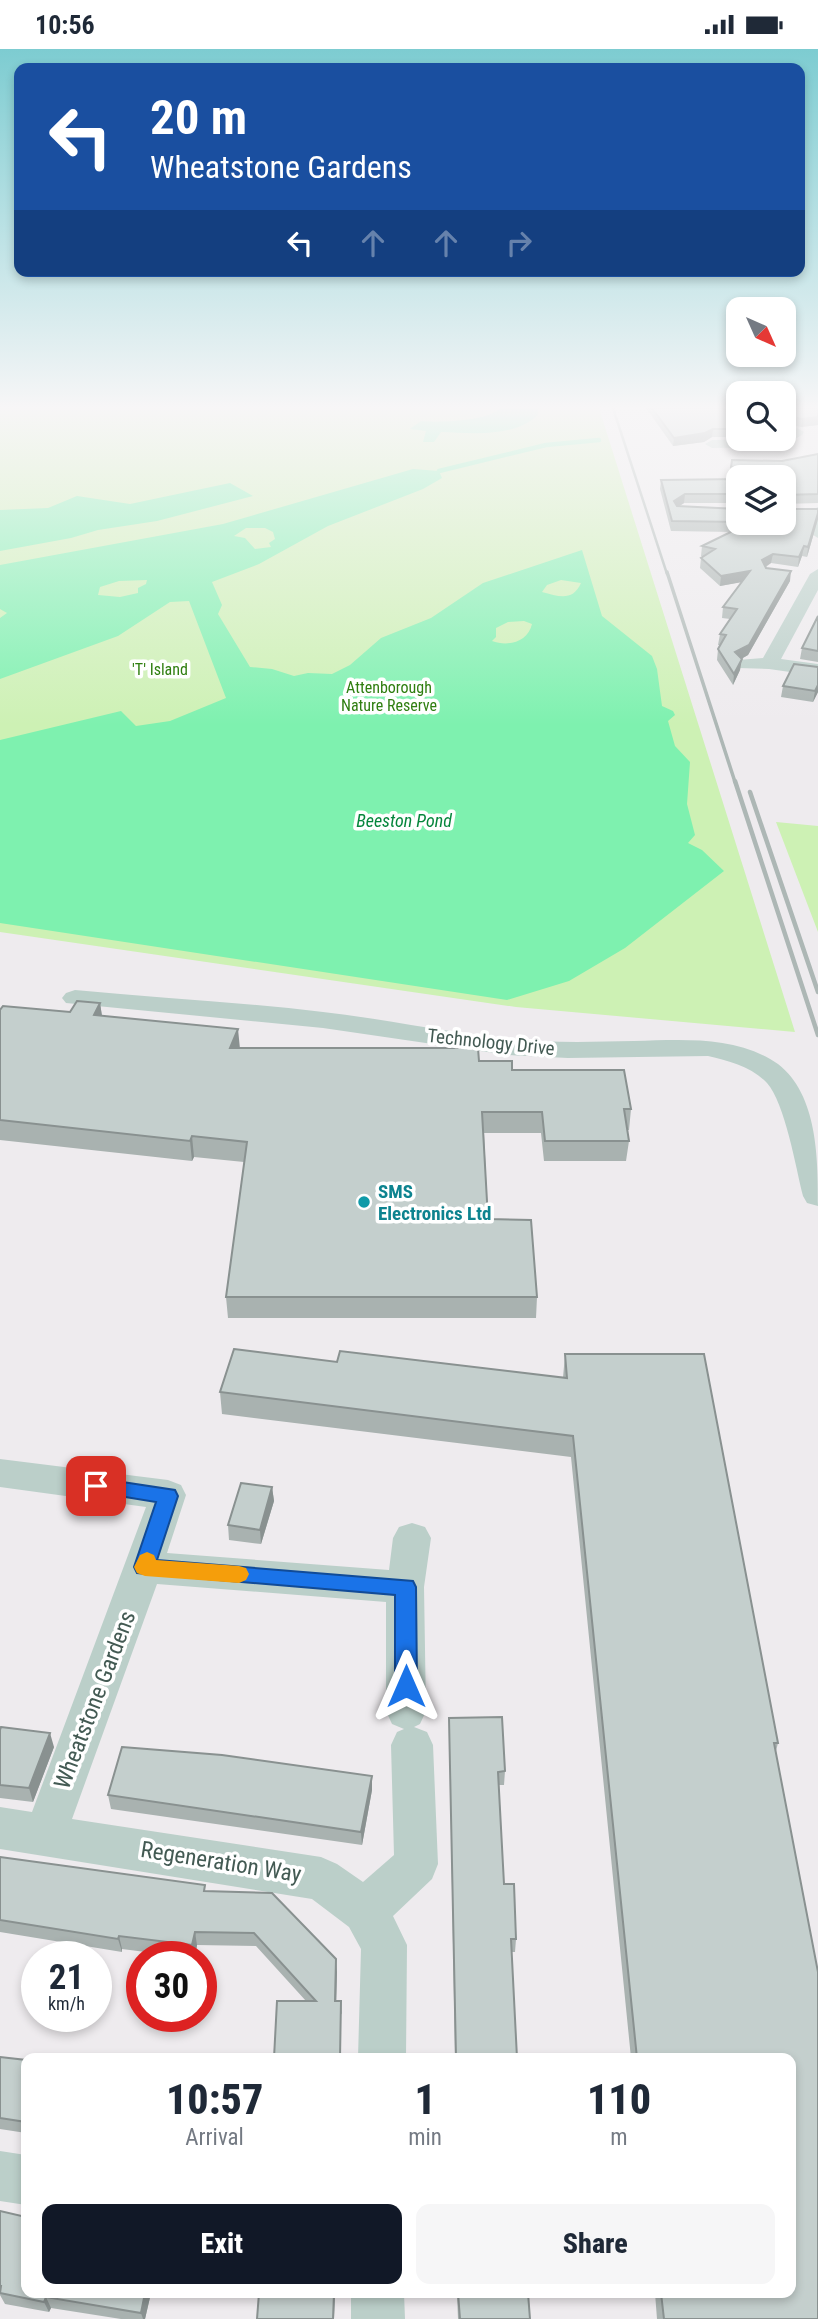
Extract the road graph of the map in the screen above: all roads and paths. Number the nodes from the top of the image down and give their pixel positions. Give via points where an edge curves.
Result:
1 (815, 514) edge
2 (818, 533) edge
3 (794, 575) edge
4 (817, 576) edge
5 (769, 663) junction
6 (745, 664) edge
7 (818, 670) edge
8 (75, 998) dead end
9 (818, 1196) edge
10 (0, 1472) edge
11 (412, 1538) dead end
12 (145, 1567) junction
13 (405, 1587) junction
14 (0, 1828) edge
15 (45, 1834) junction
16 (365, 1911) junction
17 (382, 2053) edge
18 (0, 2176) edge
19 (21, 2179) edge
20 (378, 2298) edge
21 (378, 2319) edge

1 - 2 street via 811,516
3 - 4 street
4 - 5 street
5 - 6 street
5 - 7 street
8 - 9 street, Technology Drive via 323,1020 508,1047 708,1048 729,1053 764,1067 781,1082
10 - 12 street, Wheatstone Gardens via 168,1496
11 - 13 street
12 - 13 street
12 - 15 street, Wheatstone Gardens
13 - 16 street via 416,1864
14 - 15 street, Regeneration Way
15 - 16 street, Regeneration Way via 321,1879
16 - 17 street, Regeneration Way via 384,1945
18 - 19 street
20 - 21 street

